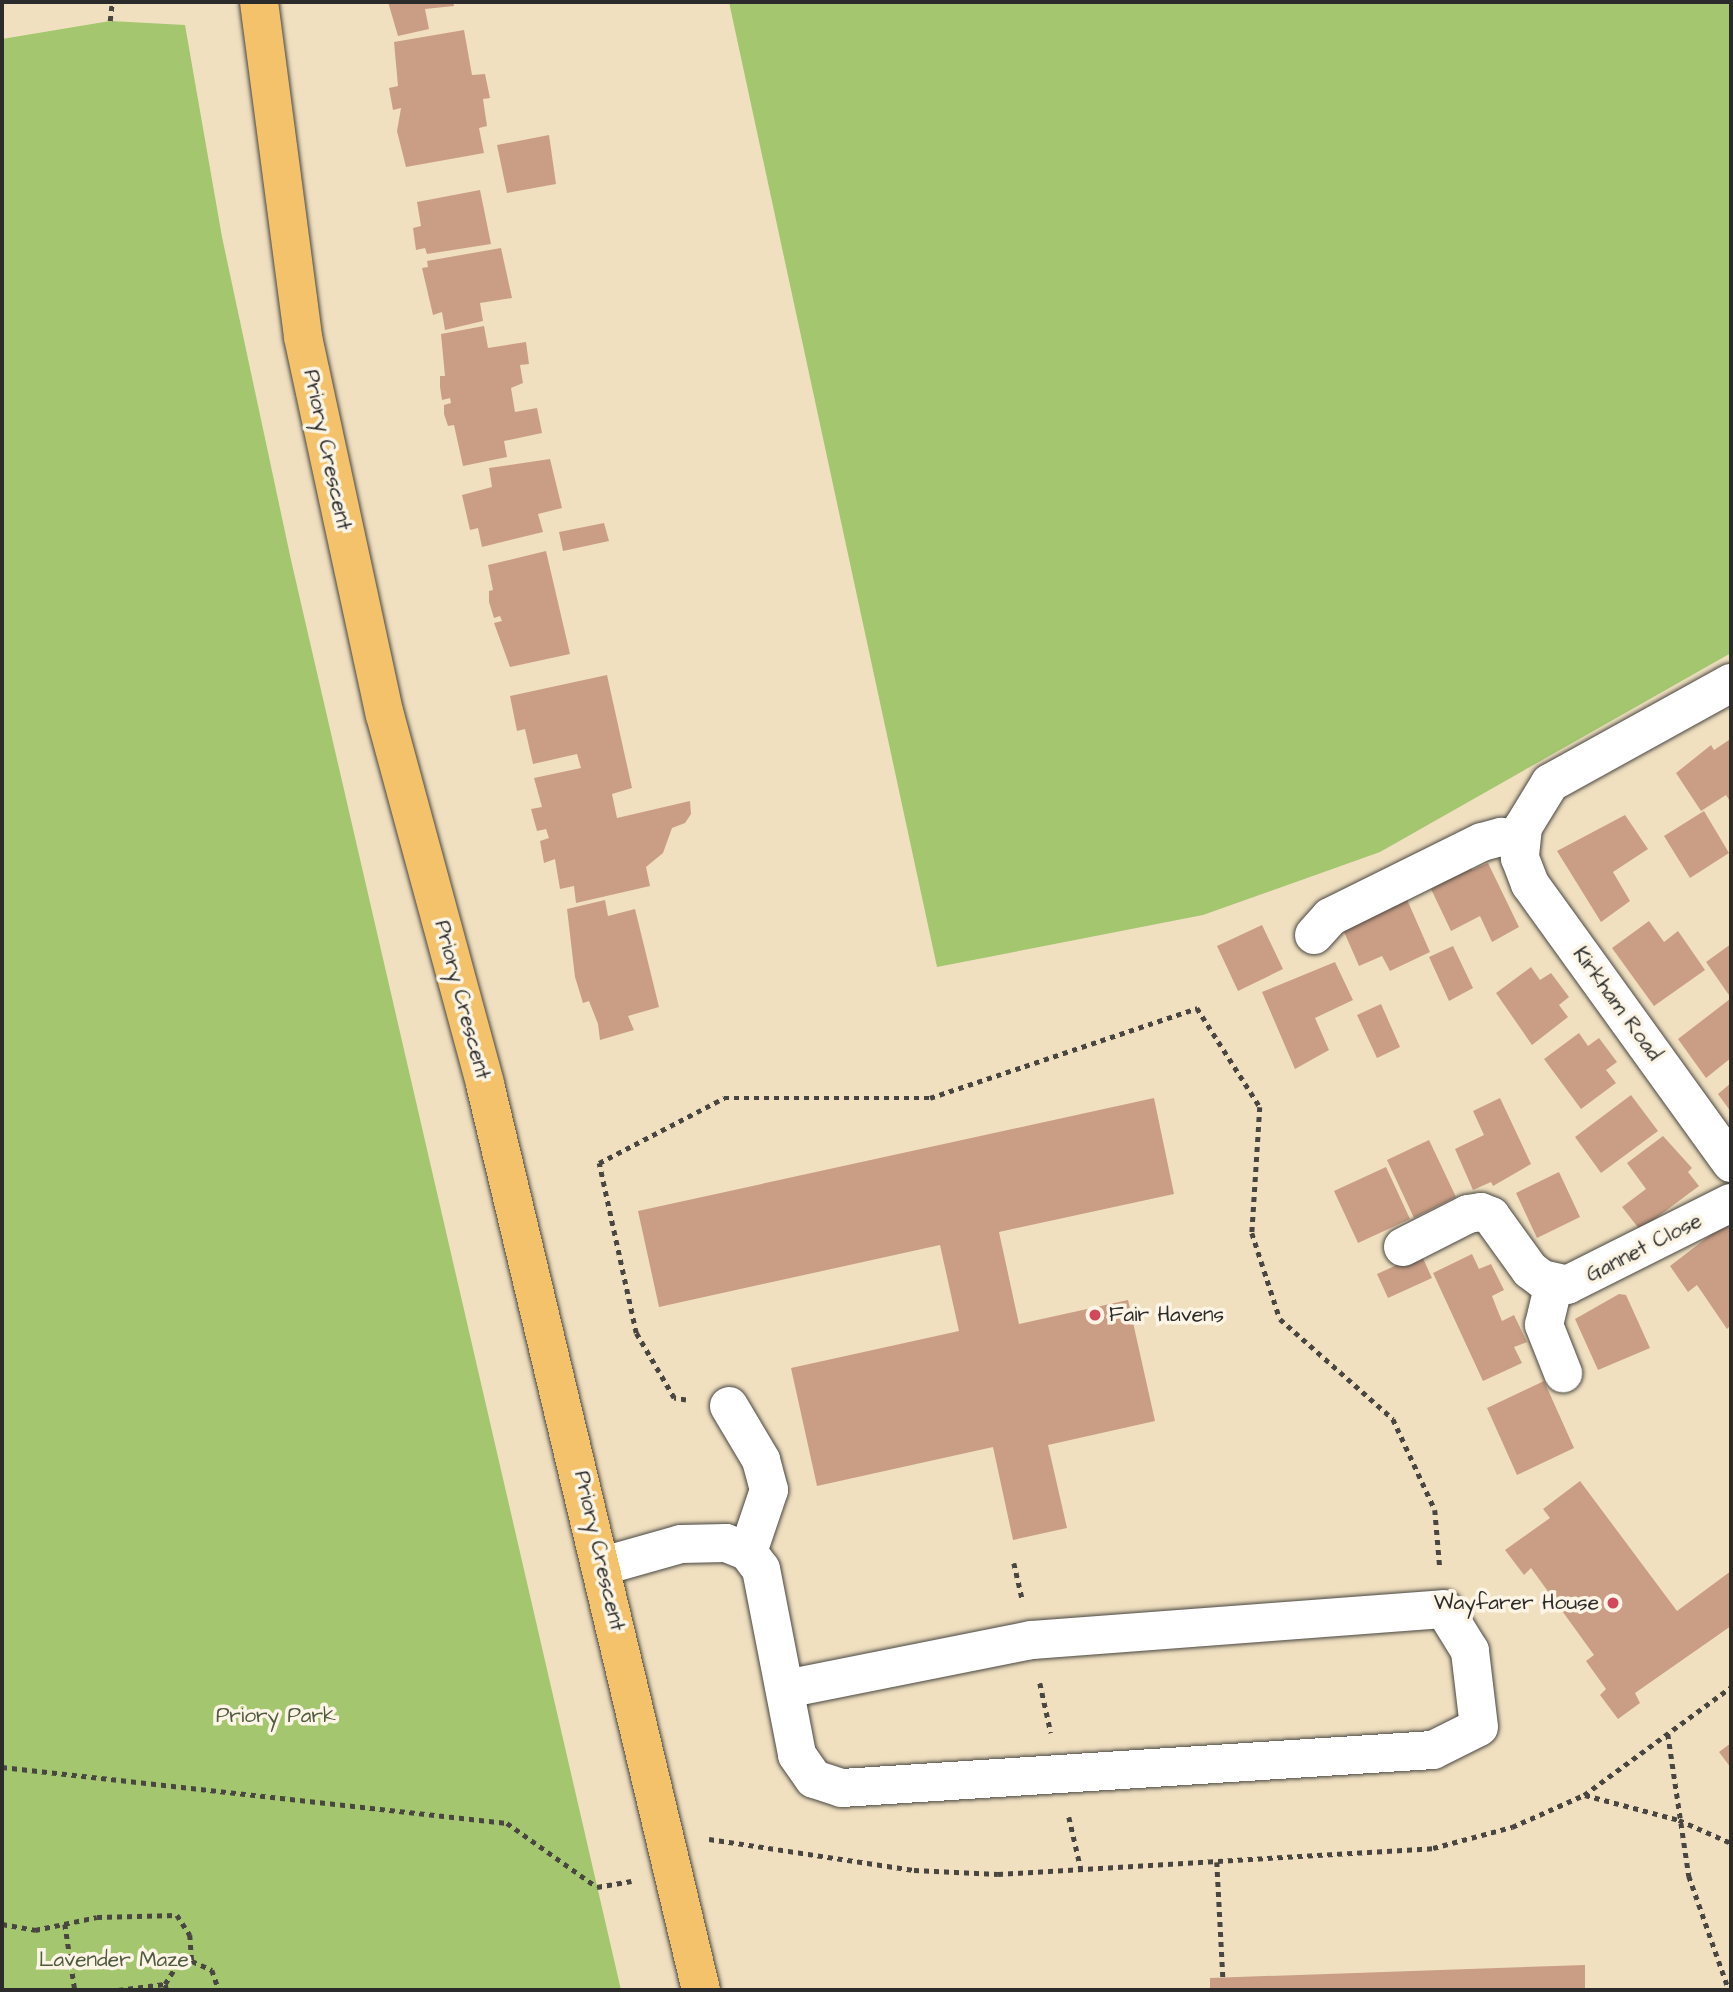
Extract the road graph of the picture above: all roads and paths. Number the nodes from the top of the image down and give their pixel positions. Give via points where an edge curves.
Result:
1 (112, 2) edge
2 (258, 3) edge
3 (110, 20) dead end
4 (1731, 683) edge
5 (1521, 839) junction
6 (1314, 935) dead end
7 (1731, 1163) edge
8 (1731, 1203) edge
9 (1403, 1247) dead end
10 (1554, 1283) junction
11 (1563, 1373) dead end
12 (729, 1406) joint
13 (748, 1552) junction
14 (1014, 1563) dead end
15 (603, 1566) junction
16 (1444, 1609) junction
17 (1031, 1640) junction
18 (1731, 1687) edge
19 (785, 1689) junction
20 (1668, 1734) junction
21 (2, 1767) edge
22 (1059, 1775) junction
23 (1584, 1795) junction
24 (1679, 1820) junction
25 (1731, 1843) edge
26 (1217, 1862) junction
27 (1081, 1870) junction
28 (674, 1874) junction
29 (2, 1924) edge
30 (65, 1924) junction
31 (192, 1961) junction
32 (1223, 1977) dead end
33 (166, 1987) edge
34 (75, 1990) edge
35 (118, 1990) edge
36 (219, 1990) edge
37 (701, 1990) edge
38 (1729, 1990) edge

1 - 3 path
2 - 15 main road, Priory Crescent via 303,337 385,715 485,1084
4 - 5 street, Kirkham Road via 1550,783 1532,807
5 - 6 street via 1501,837 1482,842 1330,917
5 - 7 street, Kirkham Road via 1520,858 1530,884
8 - 10 street, Gannet Close via 1580,1281
9 - 10 street via 1481,1212 1498,1224 1530,1270
10 - 11 street via 1544,1325
12 - 13 street via 761,1460 769,1490
12 - 16 path via 674,1398 636,1333 599,1163 724,1098 930,1098 1197,1008 1260,1107 1252,1233 1280,1319 1393,1419 1435,1510
13 - 15 street via 726,1543 681,1544
13 - 19 street via 761,1569
14 - 17 path
15 - 28 main road, Priory Crescent
16 - 17 street
16 - 22 street via 1470,1651 1479,1727 1433,1750
17 - 19 street
17 - 22 path
18 - 20 path
19 - 22 street via 797,1755 814,1779 842,1788
20 - 23 path
20 - 24 path
21 - 28 path via 507,1824 597,1887
22 - 27 path
23 - 24 path
23 - 26 path via 1512,1827 1433,1848
24 - 25 path
24 - 38 path via 1693,1889
26 - 27 path
26 - 32 path
27 - 28 path via 998,1874 914,1870 708,1839 713,1864
28 - 37 main road, Priory Crescent
29 - 30 path via 35,1930
30 - 31 path via 97,1917 177,1914 190,1936
30 - 34 path
31 - 33 path via 177,1965
31 - 36 path via 212,1970
33 - 35 path

